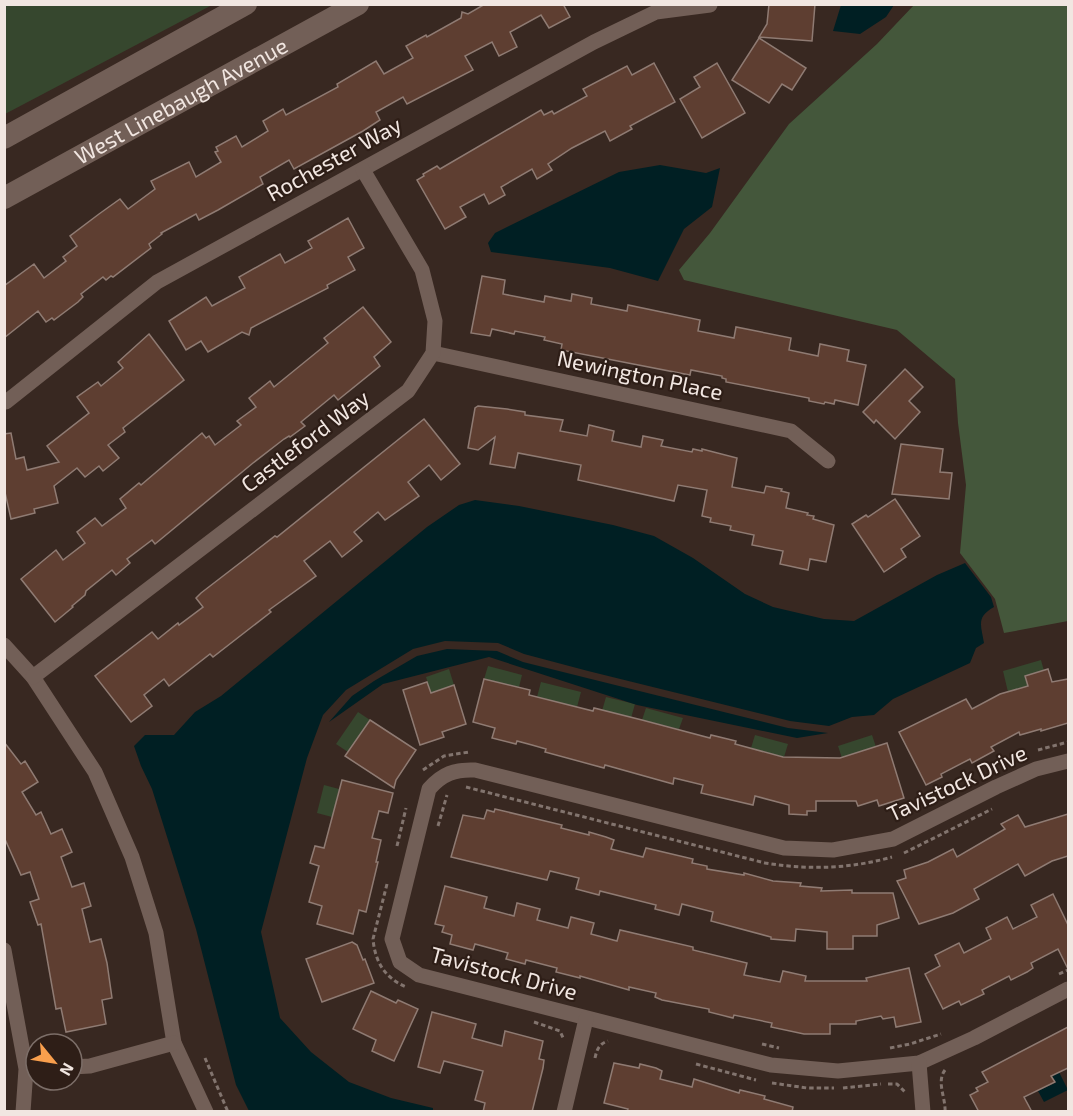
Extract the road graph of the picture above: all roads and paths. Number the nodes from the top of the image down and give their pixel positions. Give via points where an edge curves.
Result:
1 (246, 4) edge
2 (358, 4) edge
3 (710, 5) edge
4 (4, 138) edge
5 (363, 170) junction
6 (4, 198) edge
7 (433, 353) junction
8 (6, 402) dead end
9 (828, 461) dead end
10 (4, 645) edge
11 (33, 677) junction
12 (1068, 742) edge
13 (1034, 752) dead end
14 (475, 753) dead end
15 (1068, 761) edge
16 (422, 772) dead end
17 (445, 801) dead end
18 (407, 807) dead end
19 (436, 834) dead end
20 (395, 854) dead end
21 (388, 883) dead end
22 (4, 950) edge
23 (1068, 969) edge
24 (1058, 975) dead end
25 (410, 989) dead end
26 (1068, 989) edge
27 (586, 1019) junction
28 (529, 1020) dead end
29 (941, 1034) dead end
30 (24, 1037) edge
31 (174, 1043) junction
32 (616, 1043) dead end
33 (758, 1044) dead end
34 (563, 1047) dead end
35 (786, 1049) dead end
36 (887, 1049) dead end
37 (205, 1058) dead end
38 (692, 1063) dead end
39 (919, 1063) junction
40 (84, 1066) edge
41 (592, 1069) dead end
42 (948, 1069) dead end
43 (902, 1087) dead end
44 (27, 1092) edge
45 (23, 1112) edge
46 (206, 1112) edge
47 (228, 1112) edge
48 (564, 1112) edge
49 (923, 1112) edge
50 (945, 1112) edge

1 - 4 main road
2 - 6 main road, West Linebaugh Avenue
3 - 5 street, Rochester Way via 656,12 594,42
5 - 7 street, Castleford Way via 422,270 435,321
5 - 8 street, Rochester Way via 157,282
7 - 9 street, Newington Place via 791,431
7 - 11 street, Castleford Way via 408,391
10 - 11 street
11 - 31 street via 95,772 132,857 156,933
12 - 13 path
14 - 16 path via 444,756
15 - 27 street, Tavistock Drive via 1036,769 893,839 833,850 784,848 475,770 449,772 429,789 392,939 400,962 419,975
17 - 19 path
18 - 20 path
21 - 25 path via 374,947 387,976
22 - 30 street
23 - 24 path
26 - 39 street, Tavistock Drive
27 - 39 street, Tavistock Drive via 771,1065 838,1071
27 - 48 street
28 - 34 path via 560,1031 564,1035
29 - 36 path
31 - 40 street
31 - 46 street
32 - 41 path via 602,1043
33 - 35 path
37 - 47 path
38 - 43 path via 786,1086
39 - 49 street
42 - 50 path via 941,1076
44 - 45 street

